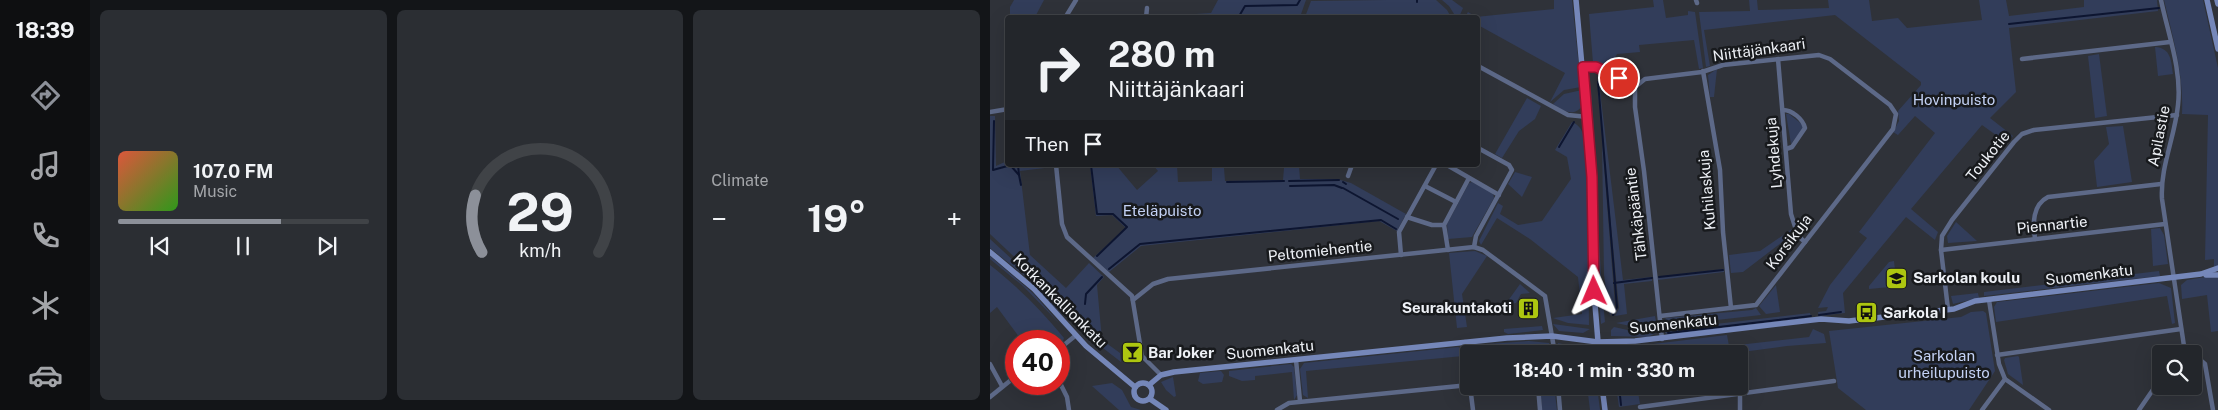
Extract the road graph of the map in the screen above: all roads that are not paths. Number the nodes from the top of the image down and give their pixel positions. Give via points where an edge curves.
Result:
1 (1076, 0) edge
2 (1576, 0) edge
3 (2160, 0) edge
4 (2207, 0) edge
5 (1147, 8) dead end
6 (1067, 15) edge
7 (1146, 15) edge
8 (2170, 42) junction
9 (2218, 49) edge
10 (1778, 59) junction
11 (2022, 59) dead end
12 (1480, 67) edge
13 (1583, 67) junction
14 (1704, 71) junction
15 (1635, 87) junction
16 (1005, 109) edge
17 (1783, 110) junction
18 (990, 112) edge
19 (1896, 114) joint
20 (2177, 115) junction
21 (1588, 117) junction
22 (1786, 148) junction
23 (1480, 149) edge
24 (1056, 167) edge
25 (1351, 167) edge
26 (1435, 167) edge
27 (1450, 167) edge
28 (1348, 176) dead end
29 (1469, 178) junction
30 (2162, 184) junction
31 (1425, 186) junction
32 (1499, 195) junction
33 (1456, 202) junction
34 (1407, 217) junction
35 (2165, 224) junction
36 (1444, 225) junction
37 (2035, 239) junction
38 (1805, 242) junction
39 (1474, 247) junction
40 (1448, 250) junction
41 (1942, 250) junction
42 (990, 252) edge
43 (1401, 255) junction
44 (2218, 268) edge
45 (2201, 274) junction
46 (2218, 276) edge
47 (2173, 278) junction
48 (1133, 300) junction
49 (1989, 300) junction
50 (1731, 308) junction
51 (1948, 309) junction
52 (1660, 316) junction
53 (2181, 329) junction
54 (1075, 336) junction
55 (1552, 336) junction
56 (1662, 339) junction
57 (1070, 340) edge
58 (1465, 342) junction
59 (1598, 342) junction
60 (1465, 345) edge
61 (1554, 345) edge
62 (1598, 345) edge
63 (2184, 345) edge
64 (1998, 355) junction
65 (1296, 360) junction
66 (2202, 361) edge
67 (990, 364) edge
68 (1161, 375) junction
69 (2006, 379) junction
70 (1834, 382) dead end
71 (1005, 384) edge
72 (1150, 385) junction
73 (1002, 386) junction
74 (1460, 386) edge
75 (1135, 387) junction
76 (2152, 391) edge
77 (1748, 392) edge
78 (1066, 395) edge
79 (1471, 395) edge
80 (1539, 395) edge
81 (1559, 395) edge
82 (1603, 395) edge
83 (1728, 395) edge
84 (1740, 395) edge
85 (990, 397) edge
86 (1150, 398) junction
87 (1300, 402) junction
88 (1640, 406) dead end
89 (1651, 408) edge
90 (1069, 410) edge
91 (1166, 410) edge
92 (1277, 410) edge
93 (1473, 410) edge
94 (1540, 410) edge
95 (1560, 410) edge
96 (1604, 410) edge
97 (1740, 410) edge
98 (1982, 410) edge
99 (2049, 410) edge
100 (2139, 410) edge
101 (2213, 410) edge

1 - 6 street
2 - 13 street
3 - 8 street, Apilastie
4 - 9 street
5 - 7 street
8 - 11 street
8 - 20 street, Apilastie via 2178,79
10 - 14 street, Niittäjänkaari via 1723,65
10 - 17 street, Lyhdekuja
10 - 19 street, Niittäjänkaari via 1817,55 1827,58 1890,105
12 - 21 street via 1568,115
13 - 15 street via 1596,67
13 - 21 street
14 - 15 street, Niittäjänkaari via 1648,78
14 - 50 street, Kuhilaskuja via 1720,170
15 - 52 street, Tähkäpääntie
16 - 18 street
17 - 22 street, Lyhdekuja
17 - 22 street via 1802,120 1806,128 1792,147
19 - 38 street, Korsikuja via 1892,129
20 - 30 street, Apilastie
20 - 41 street, Toukotie via 2034,130 2022,134 1952,220 1942,236
21 - 59 street
22 - 38 street, Lyhdekuja via 1792,221 1798,236
23 - 32 street via 1511,167
24 - 48 street via 1062,224 1067,237
25 - 28 street
26 - 31 street
27 - 29 street
29 - 32 street
29 - 33 street
30 - 35 street, Apilastie
30 - 37 street via 2048,197 2034,215
31 - 33 street
31 - 34 street
32 - 39 street via 1476,236
33 - 36 street
34 - 36 street via 1432,225
34 - 43 street via 1399,232
35 - 37 street, Piennartie
35 - 47 street, Apilastie
36 - 40 street
37 - 41 street, Piennartie
38 - 50 street, Korsikuja via 1756,305
39 - 40 street, Peltomiehentie
39 - 55 street via 1483,250 1545,296
40 - 43 street, Peltomiehentie
41 - 51 street, Toukotie
42 - 54 street, Kotkankallionkatu via 1034,289
43 - 48 street, Peltomiehentie via 1163,280
44 - 45 street, Suomenkatu
45 - 46 street, Suomenkatu
45 - 47 street, Suomenkatu
47 - 49 street, Suomenkatu
47 - 53 street, Apilastie
48 - 68 street via 1142,356
49 - 51 street, Suomenkatu
49 - 64 street
50 - 52 street, Korsikuja
51 - 56 street, Suomenkatu via 1844,321 1820,319
52 - 56 street, Tähkäpääntie
53 - 63 street, Apilastie
53 - 64 street
54 - 57 street
54 - 75 street, Kotkankallionkatu
55 - 58 street, Suomenkatu
55 - 59 street, Suomenkatu
55 - 61 street
56 - 59 street, Suomenkatu
58 - 60 street
58 - 65 street, Suomenkatu
59 - 62 street
64 - 69 street
65 - 68 street, Suomenkatu
65 - 87 street
66 - 101 street
67 - 73 street
68 - 72 street
69 - 98 street
69 - 99 street
70 - 77 street
71 - 73 street
72 - 75 street via 1142,383
72 - 86 street
73 - 85 street
74 - 87 street
75 - 86 street via 1137,399
76 - 100 street
78 - 90 street
79 - 93 street
80 - 94 street
81 - 95 street
82 - 96 street
83 - 89 street
84 - 97 street
86 - 91 street
87 - 92 street via 1284,404
88 - 89 street

